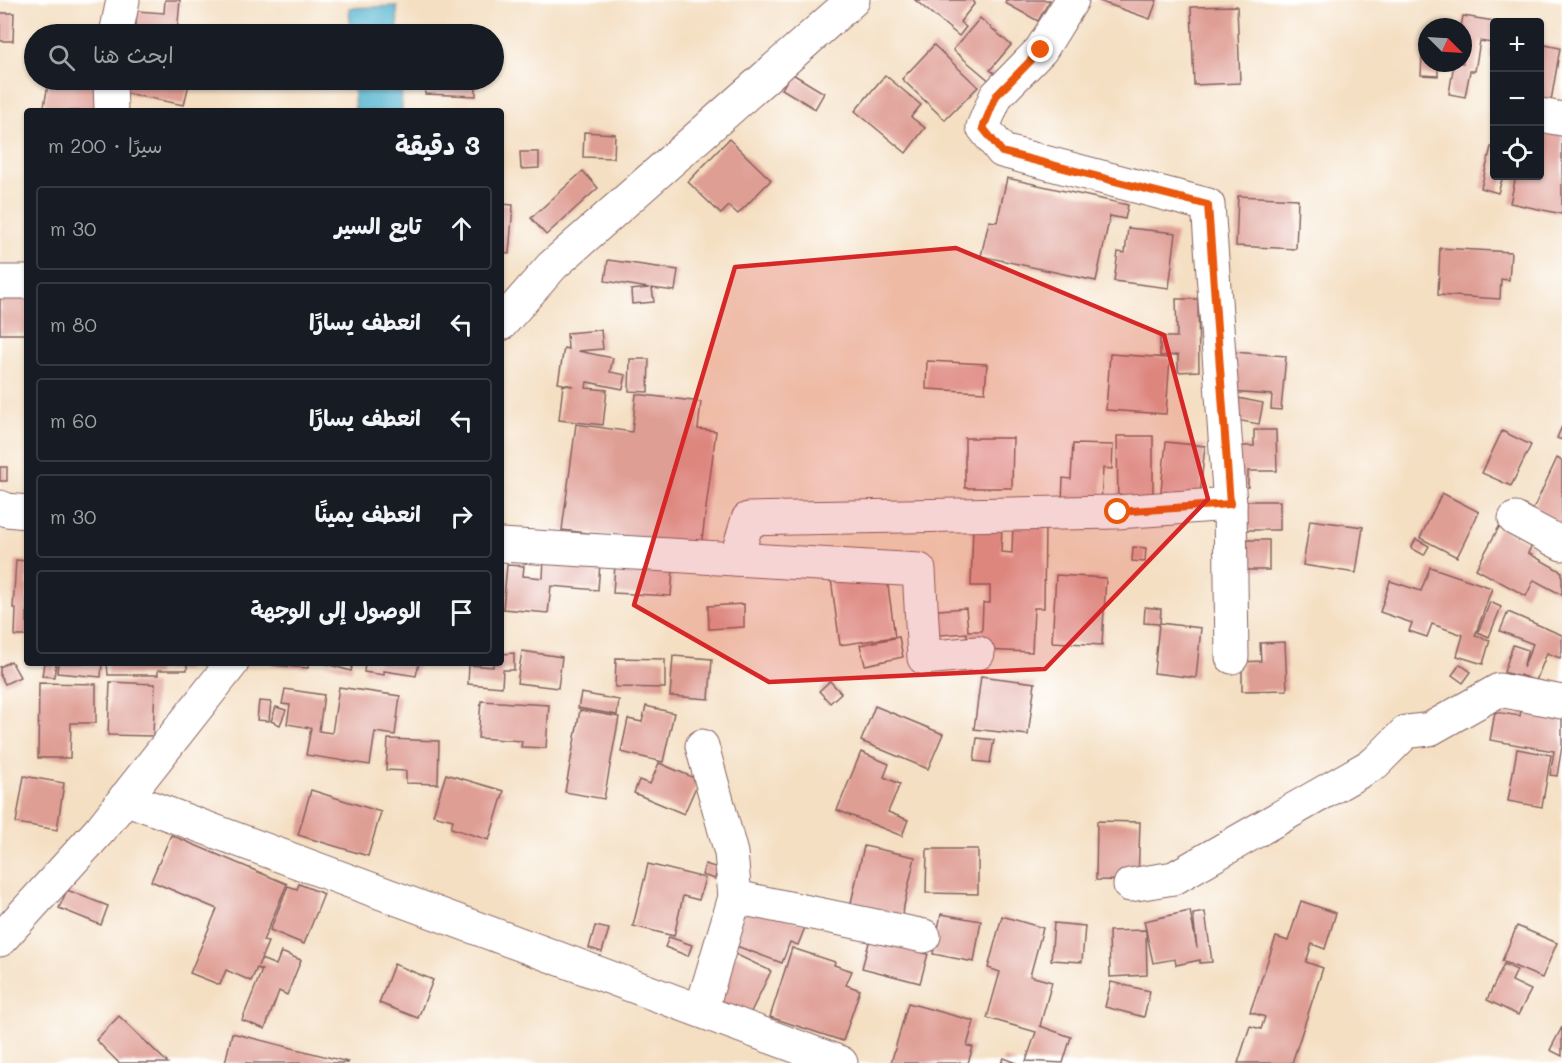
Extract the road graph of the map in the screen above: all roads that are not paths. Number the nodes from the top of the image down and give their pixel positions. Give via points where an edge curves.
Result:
1 (123, 0) edge
2 (853, 0) edge
3 (1071, 0) edge
4 (118, 24) edge
5 (110, 90) edge
6 (111, 108) edge
7 (1544, 116) edge
8 (1562, 119) edge
9 (0, 282) edge
10 (24, 282) edge
11 (516, 289) edge
12 (504, 317) edge
13 (1230, 504) junction
14 (0, 507) edge
15 (24, 512) edge
16 (1515, 519) dead end
17 (1562, 544) edge
18 (504, 545) edge
19 (736, 559) junction
20 (978, 653) dead end
21 (1232, 657) dead end
22 (230, 666) edge
23 (1562, 702) edge
24 (702, 746) dead end
25 (125, 798) junction
26 (1130, 885) dead end
27 (735, 897) junction
28 (924, 936) dead end
29 (0, 940) edge
30 (701, 1011) junction
31 (841, 1063) edge

1 - 4 street
2 - 11 street via 560,258
3 - 13 street via 1041,50 996,96 983,128 1002,152 1208,205
5 - 6 street
7 - 8 street
9 - 10 street
11 - 12 street
13 - 19 street via 1118,512 748,519
13 - 21 street
14 - 15 street
16 - 17 street
18 - 19 street
19 - 20 street via 919,570 924,658
22 - 25 street
23 - 26 street via 1499,690 1430,729 1406,732 1375,763 1174,878
24 - 27 street via 731,853
25 - 29 street
25 - 30 street
27 - 28 street
27 - 30 street
30 - 31 street

